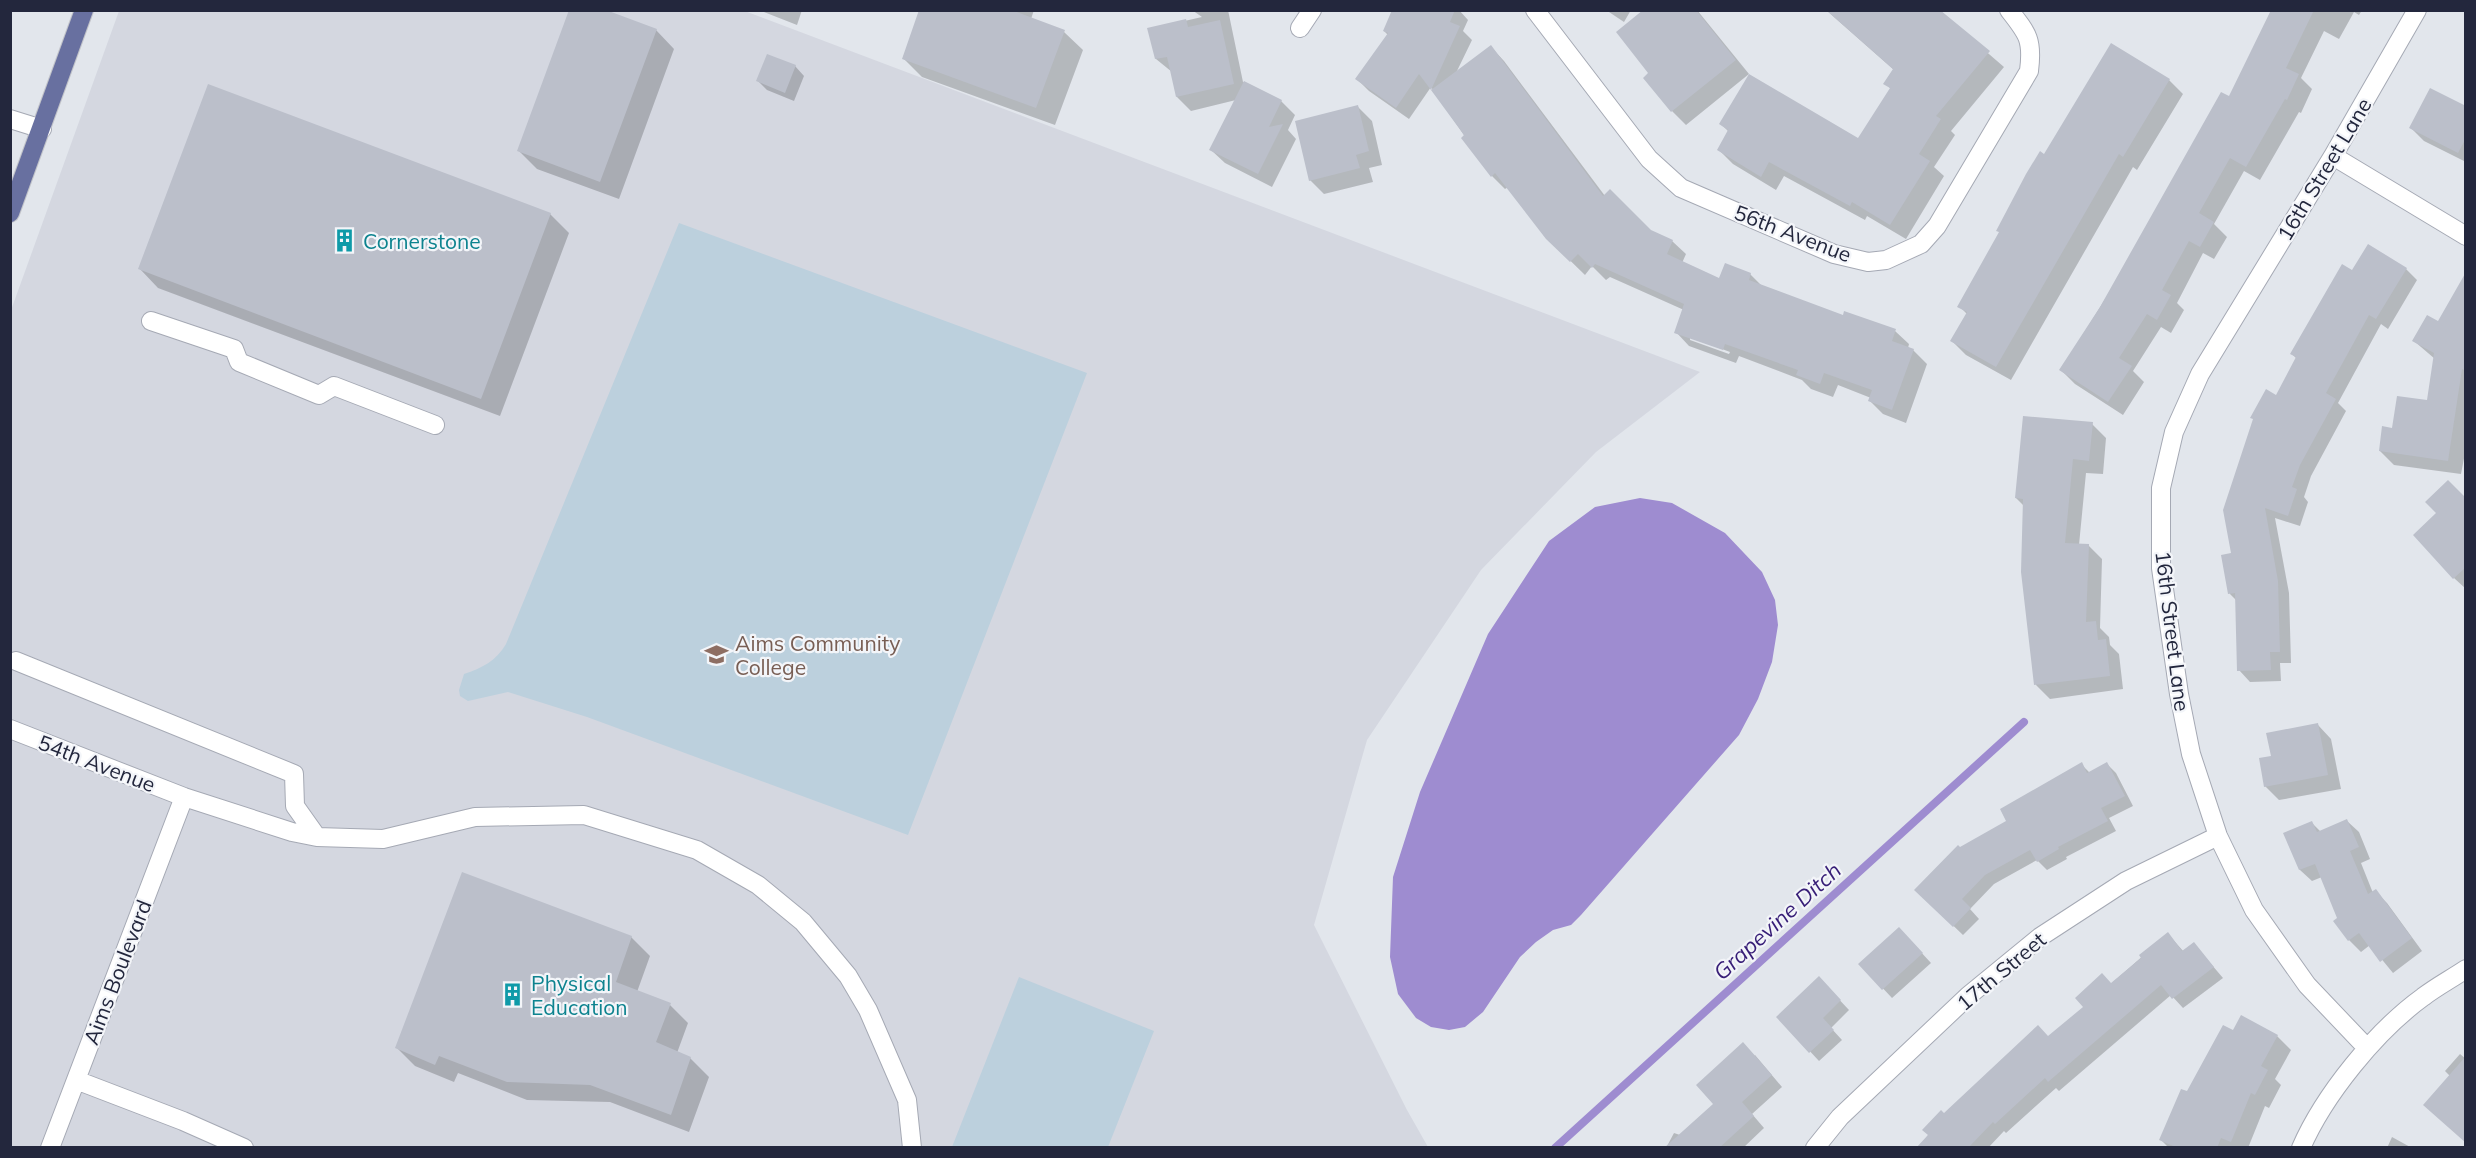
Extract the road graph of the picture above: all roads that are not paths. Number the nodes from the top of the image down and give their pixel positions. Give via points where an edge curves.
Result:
1 (84, 10) edge
2 (1312, 10) edge
3 (1535, 10) edge
4 (2009, 10) edge
5 (2417, 10) edge
6 (1300, 28) dead end
7 (10, 119) edge
8 (42, 129) junction
9 (2333, 156) junction
10 (10, 213) edge
11 (2466, 236) edge
12 (151, 321) dead end
13 (435, 425) dead end
14 (16, 662) dead end
15 (10, 729) edge
16 (184, 797) junction
17 (2218, 836) junction
18 (317, 837) junction
19 (2466, 969) edge
20 (2367, 1048) junction
21 (76, 1080) junction
22 (50, 1148) edge
23 (243, 1148) edge
24 (912, 1148) edge
25 (1815, 1148) edge
26 (2301, 1148) edge

1 - 8 main road
2 - 6 street
3 - 4 street, 56th Avenue via 1649,159 1681,188 1834,254 1869,262 1886,260 1921,244 1937,226 2029,71 2032,51 2025,31
5 - 9 street, 16th Street Lane
7 - 8 street
8 - 10 main road
9 - 11 street
9 - 17 street, 16th Street Lane via 2200,374 2174,432 2161,488 2161,568 2179,694 2191,754
12 - 13 street via 234,349 239,362 319,395 333,386
14 - 18 street via 294,774 295,806
15 - 16 street, 54th Avenue
16 - 18 street, 54th Avenue
16 - 21 street, Aims Boulevard
17 - 20 street, 16th Street Lane via 2254,910 2287,957 2307,985
17 - 25 street, 17th Street via 2126,881 2040,937 1943,1020 1840,1117
18 - 24 street, 54th Avenue via 383,839 474,817 584,815 697,849 758,885 796,915 848,976 868,1010 907,1100
19 - 20 street via 2421,998
20 - 26 street via 2316,1119
21 - 22 street, Aims Boulevard
21 - 23 street

